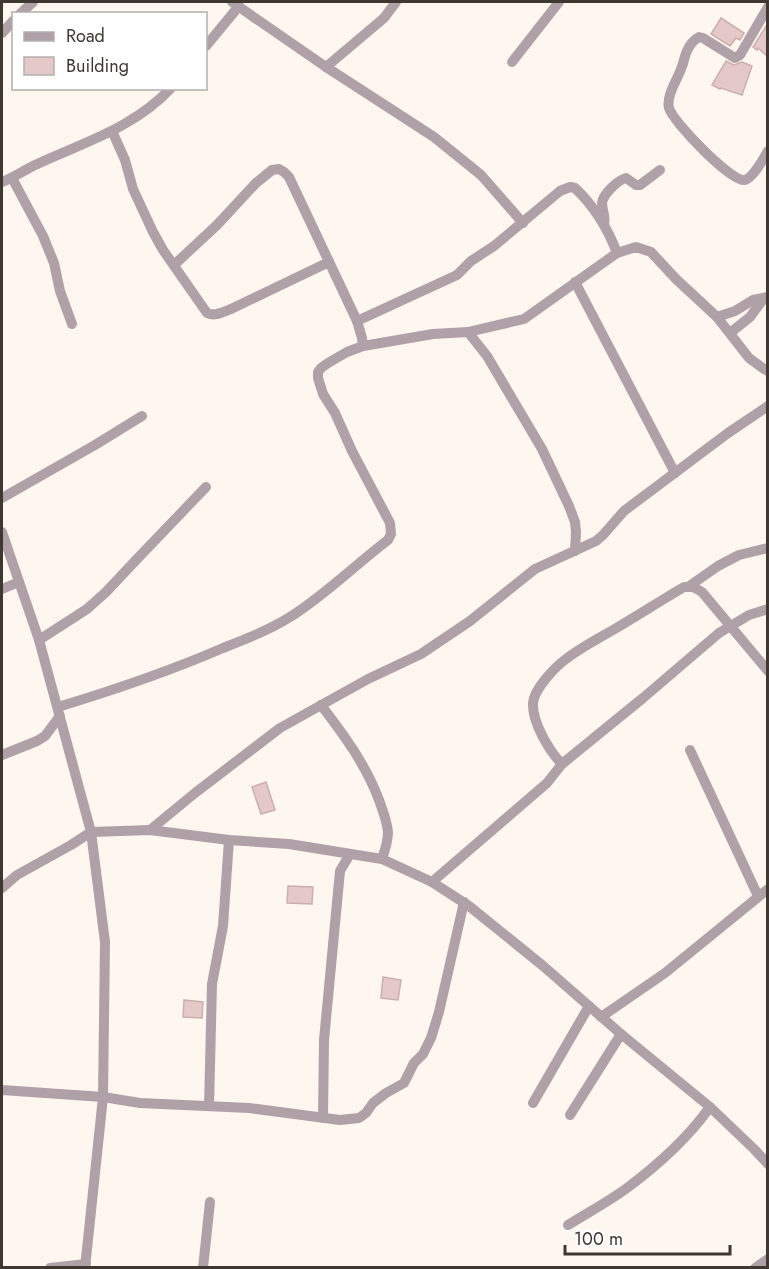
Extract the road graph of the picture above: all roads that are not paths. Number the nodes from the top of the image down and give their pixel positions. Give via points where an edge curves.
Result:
1 (396, 2) edge
2 (559, 2) edge
3 (236, 4) edge
4 (768, 7) edge
5 (207, 45) edge
6 (512, 62) dead end
7 (326, 67) junction
8 (169, 90) edge
9 (112, 131) junction
10 (768, 151) edge
11 (660, 170) dead end
12 (7, 180) edge
13 (523, 223) junction
14 (604, 224) junction
15 (617, 253) junction
16 (329, 262) junction
17 (174, 265) junction
18 (575, 282) junction
19 (766, 298) edge
20 (717, 317) junction
21 (357, 321) junction
22 (72, 324) dead end
23 (468, 332) junction
24 (730, 333) junction
25 (363, 346) junction
26 (768, 370) edge
27 (768, 406) edge
28 (142, 416) dead end
29 (675, 473) junction
30 (206, 487) dead end
31 (2, 498) edge
32 (2, 532) edge
33 (768, 548) edge
34 (574, 551) junction
35 (19, 582) junction
36 (688, 587) junction
37 (2, 589) edge
38 (768, 609) edge
39 (730, 626) junction
40 (39, 640) junction
41 (768, 671) edge
42 (321, 705) junction
43 (59, 712) junction
44 (690, 750) dead end
45 (2, 755) edge
46 (562, 764) junction
47 (150, 830) junction
48 (92, 832) junction
49 (229, 840) junction
50 (330, 851) junction
51 (350, 854) junction
52 (382, 859) junction
53 (340, 871) junction
54 (432, 882) junction
55 (2, 888) edge
56 (768, 889) edge
57 (758, 896) junction
58 (464, 902) junction
59 (589, 1006) junction
60 (601, 1017) junction
61 (621, 1034) junction
62 (2, 1090) edge
63 (103, 1097) junction
64 (533, 1103) dead end
65 (209, 1106) junction
66 (710, 1107) junction
67 (570, 1115) dead end
68 (323, 1118) junction
69 (768, 1164) edge
70 (210, 1203) dead end
71 (568, 1225) dead end
72 (768, 1259) edge
73 (85, 1266) edge
74 (50, 1268) edge
75 (203, 1268) edge
76 (755, 1268) edge

1 - 7 street via 377,25
2 - 6 street
3 - 5 street
3 - 7 street
4 - 10 street via 740,56 735,58 703,38 695,39 687,51 669,107 686,132 739,180 752,175
7 - 13 street via 434,137 481,175
8 - 9 street via 143,113
9 - 12 street
9 - 17 street via 133,189
11 - 14 street via 636,185 622,178 603,201
12 - 22 street via 43,236
13 - 14 street via 570,186 581,193
13 - 21 street via 457,275
14 - 15 street
15 - 18 street
15 - 20 street via 636,247 651,252
16 - 17 street via 211,315
16 - 17 street via 289,177 279,169 256,183
16 - 21 street
18 - 23 street via 524,319
18 - 29 street
19 - 20 street
19 - 24 street
20 - 24 street
21 - 25 street
23 - 25 street
23 - 34 street via 535,435 575,522
24 - 26 street via 749,357
25 - 43 street via 328,363 318,372 318,378 390,523 392,534 388,540 316,598 262,632
27 - 29 street
28 - 31 street
29 - 34 street via 624,511 596,541
30 - 40 street via 106,592
32 - 35 street
33 - 36 street via 739,555
34 - 42 street via 535,569 421,654
35 - 37 street
35 - 40 street
36 - 39 street via 702,592
36 - 46 street via 575,652 552,671 539,689 533,702 537,722
38 - 39 street
39 - 41 street
39 - 46 street
40 - 43 street
42 - 47 street via 263,739
42 - 52 street via 366,768 377,793 388,832
43 - 45 street via 45,736
43 - 48 street
44 - 57 street
46 - 54 street via 547,783
47 - 48 street
47 - 49 street
48 - 55 street via 17,875
48 - 63 street via 105,942
49 - 50 street
49 - 65 street via 223,926 212,984
50 - 51 street
50 - 53 street
51 - 52 street
51 - 53 street
52 - 54 street
53 - 68 street via 324,1040
54 - 58 street
56 - 57 street
57 - 60 street via 665,973
58 - 59 street
58 - 68 street via 439,1012 423,1054 404,1083 379,1098 359,1118
59 - 60 street
59 - 64 street
60 - 61 street
61 - 66 street
61 - 67 street
62 - 63 street
63 - 65 street
63 - 73 street
65 - 68 street
66 - 69 street
66 - 71 street via 684,1139 655,1165
70 - 75 street
72 - 76 street
73 - 74 street

